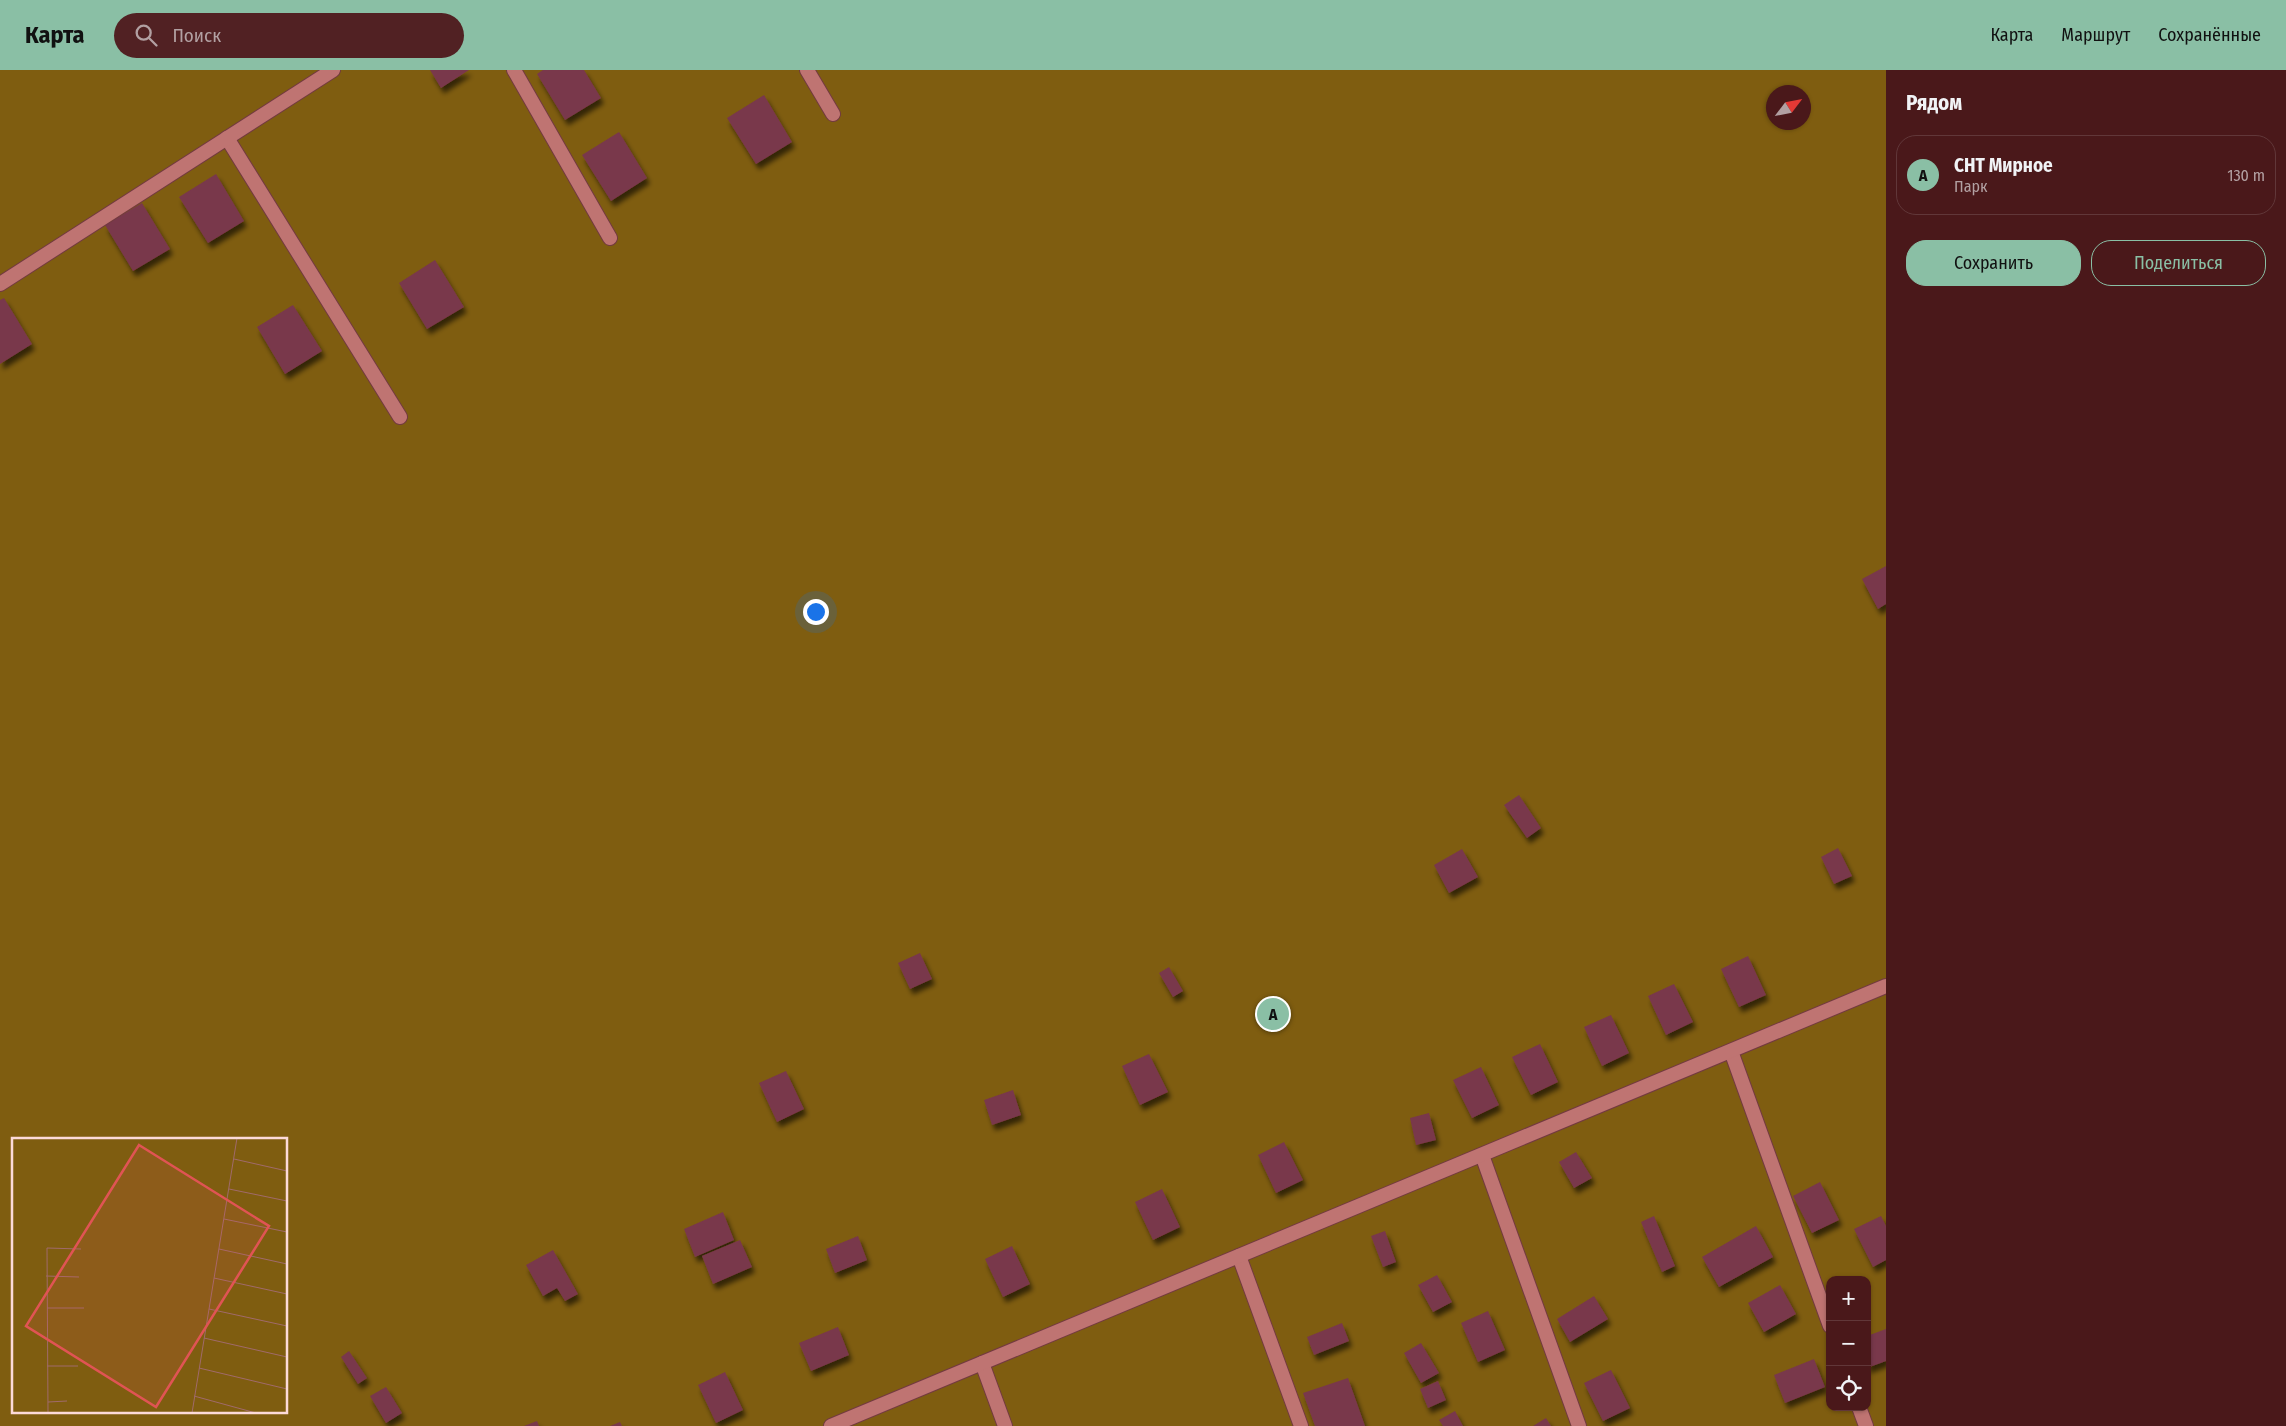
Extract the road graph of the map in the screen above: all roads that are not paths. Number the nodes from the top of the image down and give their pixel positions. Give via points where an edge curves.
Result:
1 (333, 70) edge
2 (514, 70) edge
3 (807, 70) edge
4 (833, 114) dead end
5 (227, 138) junction
6 (610, 238) dead end
7 (0, 284) edge
8 (400, 417) dead end
9 (1886, 986) edge
10 (1731, 1051) junction
11 (1482, 1155) junction
12 (1239, 1256) junction
13 (1828, 1321) edge
14 (982, 1363) junction
15 (1860, 1411) edge
16 (831, 1426) edge
17 (1005, 1426) edge
18 (1301, 1426) edge
19 (1579, 1426) edge
20 (1866, 1426) edge

1 - 5 street
2 - 6 street
3 - 4 street
5 - 7 street
5 - 8 street
9 - 10 street
10 - 11 street
10 - 13 street
11 - 12 street
11 - 19 street
12 - 14 street
12 - 18 street
14 - 16 street
14 - 17 street
15 - 20 street

